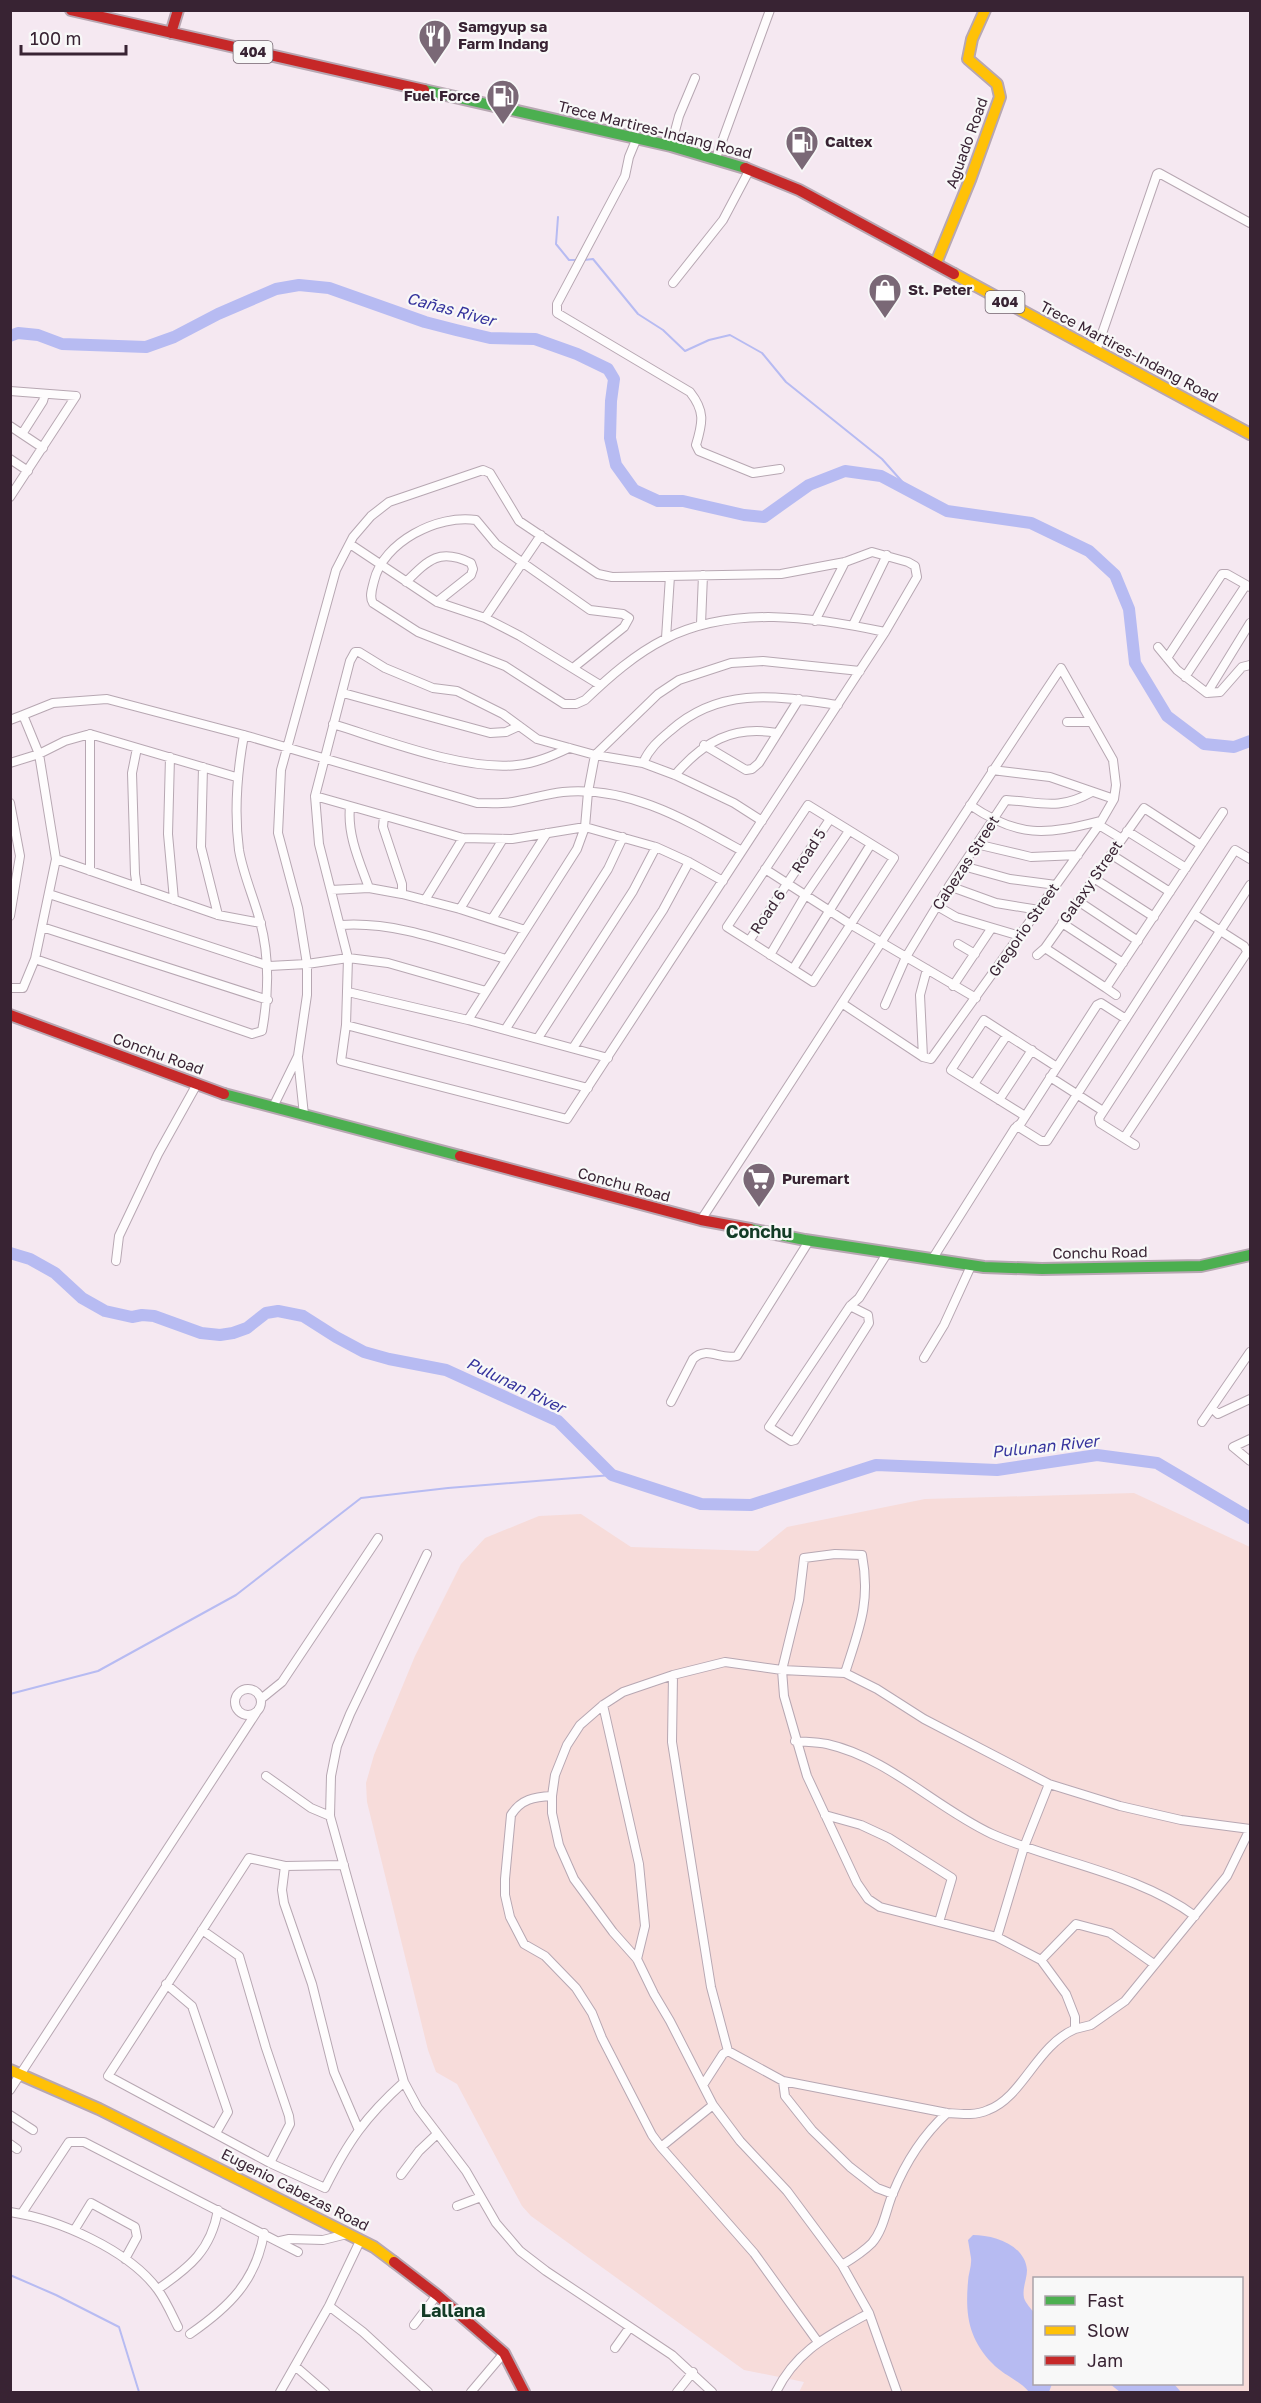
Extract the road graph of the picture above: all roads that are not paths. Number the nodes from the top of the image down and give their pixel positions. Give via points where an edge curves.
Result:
1 (71, 10) edge
2 (178, 10) edge
3 (770, 10) edge
4 (986, 10) edge
5 (171, 33) junction
6 (695, 78) dead end
7 (636, 140) junction
8 (670, 146) junction
9 (716, 158) junction
10 (750, 169) junction
11 (1251, 223) edge
12 (936, 263) junction
13 (673, 283) dead end
14 (1096, 351) junction
15 (10, 391) edge
16 (45, 394) junction
17 (10, 426) edge
18 (22, 434) junction
19 (1251, 434) edge
20 (44, 448) junction
21 (10, 459) edge
22 (780, 469) dead end
23 (28, 471) junction
24 (11, 495) edge
25 (541, 535) junction
26 (350, 544) junction
27 (887, 555) junction
28 (523, 562) junction
29 (845, 562) junction
30 (381, 564) junction
31 (703, 575) junction
32 (670, 576) junction
33 (406, 582) junction
34 (1248, 586) edge
35 (437, 602) junction
36 (485, 618) junction
37 (815, 621) junction
38 (1251, 623) edge
39 (701, 624) junction
40 (853, 625) junction
41 (885, 632) junction
42 (666, 638) junction
43 (1158, 647) dead end
44 (1167, 658) junction
45 (1251, 665) edge
46 (573, 668) junction
47 (860, 671) junction
48 (1185, 677) junction
49 (600, 685) junction
50 (343, 693) junction
51 (1207, 693) junction
52 (799, 699) junction
53 (838, 705) junction
54 (23, 715) junction
55 (10, 720) edge
56 (1067, 722) dead end
57 (1090, 722) junction
58 (333, 724) junction
59 (519, 726) junction
60 (777, 733) junction
61 (90, 734) junction
62 (244, 735) junction
63 (704, 746) junction
64 (137, 748) junction
65 (286, 748) junction
66 (569, 748) junction
67 (39, 754) junction
68 (595, 755) junction
69 (170, 757) junction
70 (323, 760) junction
71 (10, 763) edge
72 (644, 763) junction
73 (203, 767) junction
74 (992, 770) junction
75 (675, 775) junction
76 (236, 777) junction
77 (588, 792) junction
78 (1092, 792) junction
79 (315, 796) junction
80 (1114, 799) junction
81 (10, 803) edge
82 (970, 805) junction
83 (350, 807) junction
84 (1223, 812) dead end
85 (384, 816) junction
86 (830, 819) junction
87 (992, 820) junction
88 (762, 821) junction
89 (1100, 823) junction
90 (585, 827) junction
91 (849, 831) junction
92 (1127, 831) junction
93 (547, 833) junction
94 (623, 837) junction
95 (463, 838) junction
96 (503, 839) junction
97 (1122, 839) junction
98 (871, 844) junction
99 (976, 844) junction
100 (1201, 845) junction
101 (656, 847) junction
102 (742, 851) junction
103 (1078, 855) junction
104 (1112, 855) junction
105 (56, 859) junction
106 (1251, 859) edge
107 (689, 862) junction
108 (963, 866) junction
109 (1186, 868) junction
110 (765, 869) junction
111 (90, 871) junction
112 (1095, 879) junction
113 (723, 881) junction
114 (787, 884) junction
115 (1056, 885) junction
116 (1251, 885) edge
117 (949, 886) junction
118 (137, 887) junction
119 (369, 888) junction
120 (332, 890) junction
121 (1170, 892) junction
122 (49, 894) junction
123 (402, 894) junction
124 (806, 894) junction
125 (174, 900) junction
126 (425, 900) junction
127 (1078, 901) junction
128 (937, 906) junction
129 (459, 909) junction
130 (829, 909) junction
131 (1039, 910) junction
132 (1194, 914) junction
133 (218, 915) junction
134 (10, 916) edge
135 (1154, 917) junction
136 (492, 919) junction
137 (261, 923) junction
138 (1062, 923) junction
139 (850, 924) junction
140 (341, 925) junction
141 (42, 927) junction
142 (991, 929) junction
143 (525, 930) junction
144 (1221, 931) junction
145 (1020, 936) junction
146 (749, 941) junction
147 (1138, 941) junction
148 (882, 942) junction
149 (958, 944) dead end
150 (1045, 948) junction
151 (975, 954) junction
152 (770, 955) junction
153 (1037, 955) dead end
154 (906, 957) junction
155 (348, 958) junction
156 (35, 959) junction
157 (507, 959) junction
158 (1123, 963) junction
159 (307, 964) junction
160 (269, 966) junction
161 (793, 969) junction
162 (927, 969) junction
163 (953, 986) junction
164 (10, 988) edge
165 (1106, 988) junction
166 (486, 991) junction
167 (348, 992) junction
168 (1116, 995) dead end
169 (976, 998) junction
170 (268, 1000) junction
171 (843, 1004) junction
172 (885, 1005) dead end
173 (10, 1015) edge
174 (1126, 1019) junction
175 (468, 1020) junction
176 (346, 1025) junction
177 (505, 1030) junction
178 (1007, 1035) junction
179 (538, 1038) junction
180 (573, 1048) junction
181 (1032, 1050) junction
182 (298, 1056) junction
183 (608, 1058) junction
184 (927, 1058) junction
185 (1057, 1067) junction
186 (1050, 1077) junction
187 (197, 1084) junction
188 (974, 1084) junction
189 (588, 1088) junction
190 (1077, 1094) junction
191 (999, 1100) junction
192 (273, 1107) junction
193 (1103, 1111) junction
194 (304, 1115) junction
195 (1025, 1116) junction
196 (1017, 1126) junction
197 (1124, 1138) junction
198 (1135, 1145) dead end
199 (701, 1220) junction
200 (809, 1241) junction
201 (888, 1252) junction
202 (1251, 1255) edge
203 (933, 1258) junction
204 (116, 1261) dead end
205 (971, 1266) junction
206 (850, 1306) junction
207 (1251, 1353) edge
208 (924, 1358) dead end
209 (1248, 1359) edge
210 (1251, 1399) edge
211 (670, 1402) dead end
212 (1212, 1408) junction
213 (1202, 1422) dead end
214 (1251, 1439) edge
215 (1251, 1461) edge
216 (378, 1538) dead end
217 (427, 1554) dead end
218 (782, 1670) junction
219 (845, 1673) junction
220 (673, 1675) junction
221 (261, 1699) junction
222 (603, 1705) junction
223 (256, 1713) junction
224 (795, 1741) junction
225 (266, 1776) dead end
226 (1049, 1784) junction
227 (552, 1796) junction
228 (825, 1815) junction
229 (330, 1816) junction
230 (1250, 1829) edge
231 (1024, 1847) junction
232 (344, 1865) junction
233 (285, 1866) junction
234 (1195, 1917) junction
235 (939, 1922) junction
236 (202, 1930) junction
237 (997, 1937) junction
238 (637, 1959) junction
239 (1041, 1959) junction
240 (1154, 1965) junction
241 (166, 1984) junction
242 (1075, 2029) junction
243 (728, 2051) junction
244 (16, 2072) edge
245 (783, 2081) junction
246 (404, 2082) junction
247 (703, 2085) junction
248 (10, 2090) edge
249 (713, 2105) junction
250 (947, 2113) junction
251 (10, 2115) edge
252 (358, 2128) junction
253 (33, 2130) dead end
254 (216, 2133) junction
255 (436, 2134) junction
256 (660, 2147) junction
257 (270, 2163) junction
258 (401, 2175) dead end
259 (892, 2194) junction
260 (481, 2197) junction
261 (457, 2206) dead end
262 (218, 2210) junction
263 (10, 2212) edge
264 (22, 2213) junction
265 (75, 2229) junction
266 (264, 2233) junction
267 (347, 2234) junction
268 (280, 2241) junction
269 (360, 2241) junction
270 (298, 2252) dead end
271 (125, 2259) junction
272 (842, 2265) junction
273 (158, 2289) junction
274 (437, 2295) junction
275 (329, 2306) junction
276 (869, 2313) junction
277 (414, 2325) dead end
278 (178, 2327) dead end
279 (630, 2327) junction
280 (190, 2334) dead end
281 (818, 2342) junction
282 (615, 2348) dead end
283 (504, 2353) junction
284 (295, 2366) junction
285 (693, 2372) junction
286 (280, 2392) edge
287 (326, 2392) edge
288 (428, 2392) edge
289 (471, 2392) edge
290 (524, 2392) edge
291 (677, 2392) edge
292 (712, 2392) edge
293 (776, 2392) edge
294 (897, 2392) edge

1 - 5 main road, Trece Martires-Indang Road / 404
2 - 5 main road
3 - 9 street
4 - 12 main road, Aguado Road via 972,39 968,59 997,84 1000,97
5 - 7 main road, Trece Martires-Indang Road / 404
6 - 8 street
7 - 8 main road, Trece Martires-Indang Road / 404
7 - 22 street via 625,176 557,304 557,313 690,392 700,405 702,425 696,445 699,451 753,473
8 - 9 main road, Trece Martires-Indang Road / 404
9 - 10 main road, Trece Martires-Indang Road / 404
10 - 12 main road, Trece Martires-Indang Road / 404 via 799,190
10 - 13 street via 723,220
11 - 14 street via 1158,173
12 - 14 main road, Trece Martires-Indang Road / 404
14 - 19 main road, Trece Martires-Indang Road / 404
15 - 16 street
16 - 18 street
16 - 20 street via 76,396
17 - 18 street
18 - 20 street
20 - 23 street
21 - 23 street
23 - 24 street
25 - 26 street via 519,521 490,473 483,470 389,502 371,516
25 - 28 street
25 - 32 street via 598,574
26 - 30 street
26 - 65 street via 336,570
27 - 29 street via 872,552
27 - 40 street
27 - 41 street via 915,566 917,577
28 - 30 street via 496,544 477,520 465,518 418,531 394,546
28 - 36 street
28 - 46 street via 590,610 629,618 624,627
29 - 31 street via 781,574
29 - 37 street
30 - 33 street
30 - 49 street via 371,601 418,632 505,666 564,704 585,700
31 - 32 street
31 - 39 street
32 - 42 street
33 - 35 street
33 - 35 street via 430,561 448,555 471,563 471,575
34 - 44 street via 1222,574
34 - 48 street
35 - 36 street
36 - 46 street
37 - 39 street via 757,617
37 - 40 street
38 - 51 street
39 - 42 street
40 - 41 street
41 - 47 street
42 - 49 street
43 - 44 street
44 - 48 street
45 - 51 street via 1242,667 1220,692
46 - 49 street
47 - 53 street
47 - 68 street via 763,661 731,663 700,672 658,694
48 - 51 street
50 - 58 street
50 - 59 street via 490,733
50 - 59 street via 352,655 359,652 385,668 433,688 457,691
52 - 53 street
52 - 60 street
52 - 72 street via 736,698 711,705 681,721 649,750
53 - 88 street
54 - 55 street
54 - 62 street via 52,703 107,699
54 - 67 street
56 - 57 street
57 - 74 street via 1061,668
57 - 80 street via 1113,760
58 - 66 street via 464,763 493,766 543,760
58 - 70 street
59 - 66 street via 537,739
60 - 63 street via 757,729
60 - 63 street via 752,769 746,770
61 - 64 street
61 - 67 street
61 - 111 street
62 - 65 street
62 - 76 street
63 - 75 street
64 - 69 street
64 - 118 street via 132,773
65 - 70 street
65 - 159 street via 278,832 298,908
66 - 68 street
67 - 71 street
67 - 105 street
68 - 72 street
68 - 77 street
69 - 73 street
69 - 125 street via 168,834
70 - 77 street via 477,803
70 - 79 street
72 - 75 street
73 - 76 street
73 - 133 street via 201,847
74 - 78 street via 1050,777
74 - 82 street
75 - 88 street
76 - 137 street via 239,851
77 - 90 street
77 - 102 street via 626,797 676,814
78 - 80 street
78 - 87 street, Cabezas Street via 1077,800 1042,806 1006,800
79 - 83 street
79 - 120 street via 319,843
80 - 89 street, Gregorio Street
81 - 134 street via 20,856
82 - 87 street
82 - 148 street
83 - 85 street
83 - 119 street via 353,841
84 - 100 street
85 - 95 street
85 - 123 street via 383,827
86 - 91 street
86 - 110 street via 808,805
86 - 114 street, Road 5
87 - 89 street via 1024,831 1054,832
87 - 99 street, Cabezas Street
88 - 102 street
89 - 97 street
89 - 103 street, Gregorio Street
90 - 93 street
90 - 94 street
90 - 143 street via 577,849
91 - 98 street
91 - 124 street
92 - 97 street, Galaxy Street
92 - 100 street, Galaxy Street via 1144,808
92 - 109 street
93 - 96 street
93 - 136 street
94 - 101 street
94 - 177 street via 608,869
95 - 96 street
95 - 126 street
96 - 129 street
97 - 104 street, Galaxy Street
98 - 130 street
98 - 139 street via 894,858
99 - 103 street via 1031,856
99 - 108 street, Cabezas Street
100 - 109 street
101 - 107 street
101 - 179 street via 633,891
102 - 113 street
103 - 115 street, Gregorio Street
104 - 112 street, Galaxy Street
104 - 121 street
105 - 111 street
105 - 122 street
106 - 132 street via 1235,850
107 - 113 street
107 - 180 street via 663,910
108 - 115 street via 1010,879
108 - 117 street, Cabezas Street
109 - 121 street
110 - 114 street
110 - 146 street via 727,927
111 - 118 street
112 - 127 street, Galaxy Street
112 - 135 street
113 - 183 street
114 - 124 street
114 - 146 street, Road 6
115 - 131 street, Gregorio Street
116 - 144 street
117 - 128 street, Cabezas Street
117 - 131 street via 996,903
118 - 125 street
119 - 120 street
119 - 123 street
120 - 140 street
121 - 135 street
122 - 141 street
122 - 160 street
123 - 126 street
124 - 130 street
124 - 152 street
125 - 133 street
126 - 129 street
127 - 138 street, Galaxy Street
127 - 147 street
128 - 142 street
128 - 154 street, Cabezas Street
129 - 136 street
130 - 139 street
130 - 161 street
131 - 145 street, Gregorio Street
132 - 144 street
132 - 174 street
133 - 137 street
135 - 147 street
136 - 143 street
137 - 160 street
138 - 150 street, Galaxy Street
138 - 158 street
139 - 148 street
139 - 161 street via 813,982
140 - 155 street
140 - 157 street via 405,930
141 - 156 street
141 - 170 street
142 - 145 street
142 - 151 street
143 - 157 street
144 - 193 street
144 - 197 street via 1246,948 1246,954
145 - 169 street, Gregorio Street
146 - 152 street
147 - 158 street
148 - 154 street
148 - 171 street
149 - 151 street
150 - 153 street, Galaxy Street
150 - 165 street
151 - 163 street
152 - 161 street
154 - 162 street
154 - 172 street, Cabezas Street
155 - 159 street
155 - 166 street via 398,965
155 - 167 street
156 - 164 street via 22,988
156 - 170 street via 252,1034 262,1031
157 - 166 street
158 - 165 street
159 - 160 street
159 - 182 street
160 - 170 street
162 - 163 street
162 - 184 street via 920,995
163 - 169 street
165 - 168 street
166 - 175 street
167 - 175 street
167 - 176 street
169 - 184 street, Gregorio Street
171 - 184 street
171 - 199 street
173 - 187 main road, Conchu Road
174 - 185 street via 1101,1003 1097,1005
174 - 190 street
175 - 177 street
176 - 189 street
176 - 189 street via 341,1061 567,1119
177 - 179 street
178 - 181 street
178 - 188 street
178 - 188 street via 984,1020 951,1070
179 - 180 street
180 - 183 street
181 - 185 street
181 - 191 street
182 - 192 street
182 - 194 street
183 - 189 street
185 - 186 street
186 - 190 street
186 - 195 street
187 - 192 main road, Conchu Road
187 - 204 street via 119,1236
188 - 191 street
190 - 193 street
190 - 196 street via 1047,1141
191 - 195 street
192 - 194 main road, Conchu Road
193 - 197 street via 1100,1123
194 - 199 main road, Conchu Road
195 - 196 street
196 - 203 street
197 - 198 street
199 - 200 main road, Conchu Road
200 - 201 main road, Conchu Road
200 - 211 street via 737,1356 699,1353
201 - 203 main road, Conchu Road
201 - 206 street
202 - 205 main road, Conchu Road via 1201,1266
203 - 205 main road, Conchu Road
205 - 208 street
206 - 206 street via 769,1428 791,1441 869,1323 868,1315
207 - 209 street
209 - 212 street
210 - 212 street via 1218,1414
212 - 213 street
214 - 215 street via 1233,1447
216 - 221 street via 282,1682
217 - 229 street via 337,1746
218 - 219 street
218 - 219 street via 799,1600 804,1558 862,1555 866,1601
218 - 220 street via 725,1662
218 - 224 street
219 - 226 street
220 - 222 street via 623,1692
220 - 243 street via 672,1742 711,1987
221 - 223 street
221 - 223 street via 252,1689 244,1689 236,1696 236,1707 241,1713
222 - 227 street via 580,1725 567,1745
222 - 238 street via 639,1864 645,1926
223 - 244 street
224 - 228 street
224 - 231 street via 827,1744 855,1754 990,1833
225 - 229 street via 311,1808
226 - 230 street via 1160,1815
226 - 231 street
227 - 238 street via 559,1845 574,1879
227 - 256 street via 527,1799 511,1815 505,1879 510,1917 524,1944 545,1956 576,1988
228 - 235 street via 868,1899 880,1907
228 - 235 street via 889,1838 952,1878
229 - 232 street
230 - 234 street via 1227,1876
231 - 234 street via 1123,1880 1174,1901
231 - 237 street
232 - 233 street
232 - 246 street
233 - 236 street via 249,1858
233 - 252 street via 284,1902 312,1984 334,2072
234 - 240 street
235 - 237 street
236 - 241 street
236 - 257 street via 239,1956 289,2116 290,2124
237 - 239 street
238 - 247 street
239 - 240 street via 1076,1924 1110,1933
239 - 242 street via 1066,1994
240 - 242 street via 1125,2001 1091,2025
241 - 254 street via 192,2006 230,2111
241 - 254 street via 108,2076
242 - 250 street via 1057,2039 1006,2098 989,2110 970,2115
243 - 245 street
243 - 247 street
244 - 248 street
244 - 267 main road, Eugenio Cabezas Road via 99,2109
245 - 250 street
245 - 259 street via 785,2096 812,2130 868,2181
246 - 252 street
246 - 255 street
247 - 249 street
249 - 256 street
249 - 272 street via 787,2191
250 - 259 street via 912,2153
251 - 253 street
252 - 257 street via 325,2188
254 - 257 street
255 - 258 street
255 - 260 street via 466,2170
256 - 281 street via 754,2253
259 - 272 street via 883,2225 872,2242
260 - 261 street
260 - 279 street via 496,2223 520,2251
262 - 264 street via 76,2140 69,2142
262 - 266 street
262 - 273 street via 215,2227 197,2258
263 - 264 street
264 - 265 street
265 - 271 street
265 - 271 street via 91,2203 135,2227 135,2244
266 - 268 street
266 - 280 street via 260,2254 234,2299
267 - 268 street via 323,2240
267 - 269 main road, Eugenio Cabezas Road
268 - 270 street
269 - 274 main road, Eugenio Cabezas Road via 374,2247
269 - 275 street
271 - 273 street
272 - 276 street
273 - 278 street
274 - 277 street
274 - 283 main road, Eugenio Cabezas Road
275 - 284 street
275 - 288 street
276 - 281 street
276 - 294 street
279 - 282 street
279 - 285 street
281 - 293 street via 800,2356
283 - 289 street
283 - 290 main road, Eugenio Cabezas Road
284 - 286 street
284 - 287 street
285 - 291 street
285 - 292 street

